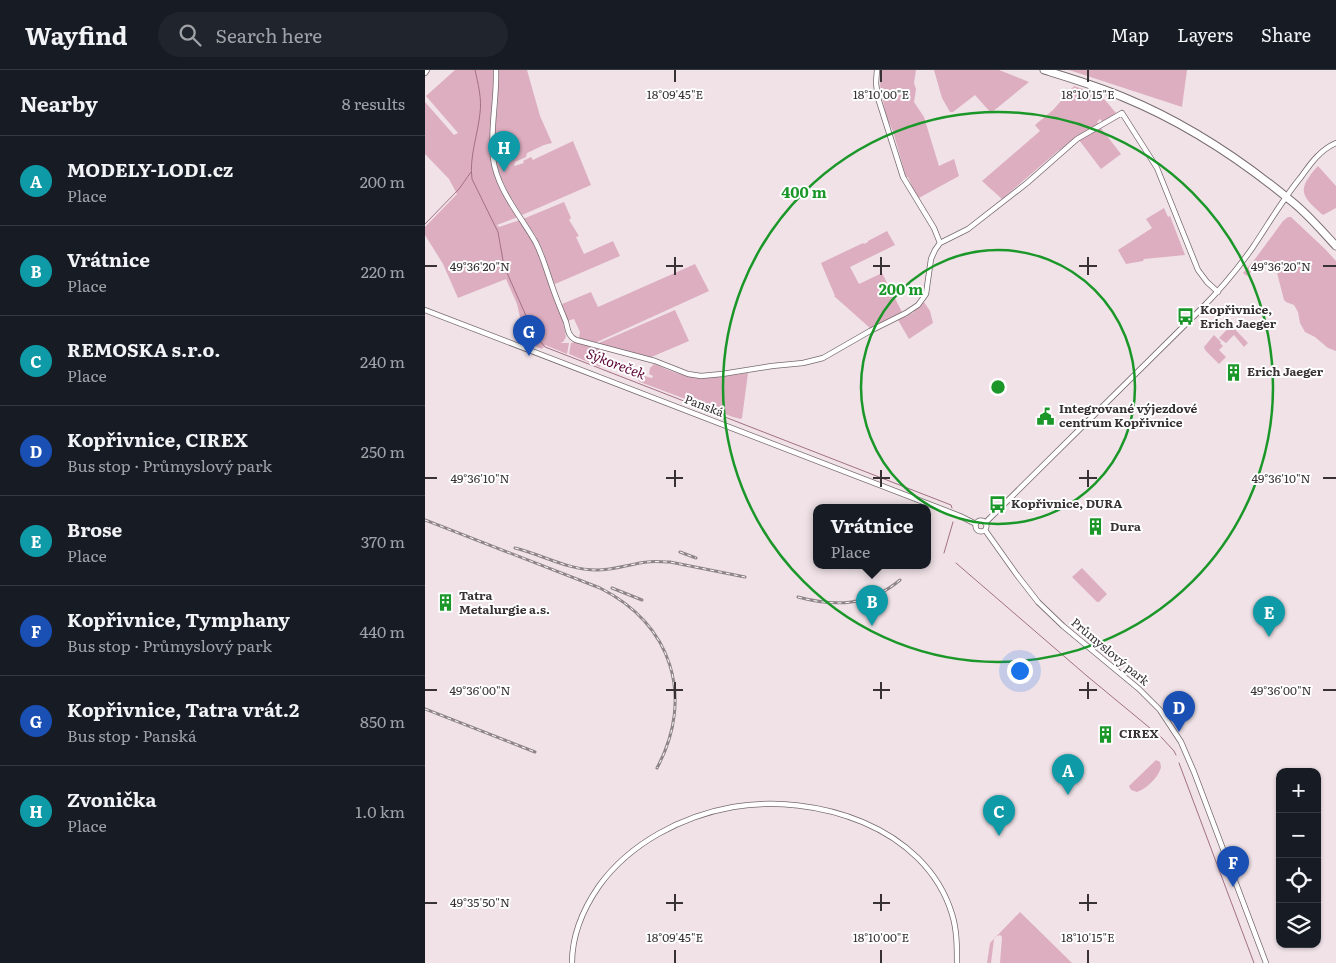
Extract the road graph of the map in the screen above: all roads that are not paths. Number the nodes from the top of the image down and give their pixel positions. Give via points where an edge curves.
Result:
1 (496, 70) edge
2 (877, 70) edge
3 (1043, 70) edge
4 (1336, 143) edge
5 (1285, 196) junction
6 (941, 243) junction
7 (1336, 246) edge
8 (1218, 292) junction
9 (425, 310) edge
10 (985, 522) junction
11 (976, 524) junction
12 (985, 530) junction
13 (1247, 912) junction
14 (1253, 915) dead end
15 (572, 963) edge
16 (957, 963) edge
17 (1266, 963) edge

1 - 6 street via 493,159 510,201 537,244 569,335 576,340 701,376 815,361 921,302 927,291 931,259
2 - 6 street via 878,98 903,177
3 - 5 main road via 1122,97 1165,116 1210,141
4 - 5 street via 1316,156
5 - 7 main road
5 - 8 street via 1253,247
6 - 8 street via 968,229 1077,139 1122,113 1157,168 1198,270
8 - 10 street
9 - 11 street, Panská
10 - 11 street via 980,520
10 - 12 street
11 - 12 street via 978,531
12 - 13 street, Průmyslový park via 1044,608 1139,689 1166,718 1185,751
13 - 14 street
13 - 17 street, Průmyslový park
15 - 16 street via 574,939 585,909 603,880 628,854 655,836 700,815 733,807 767,804 803,806 837,813 885,833 914,854 937,881 952,914

